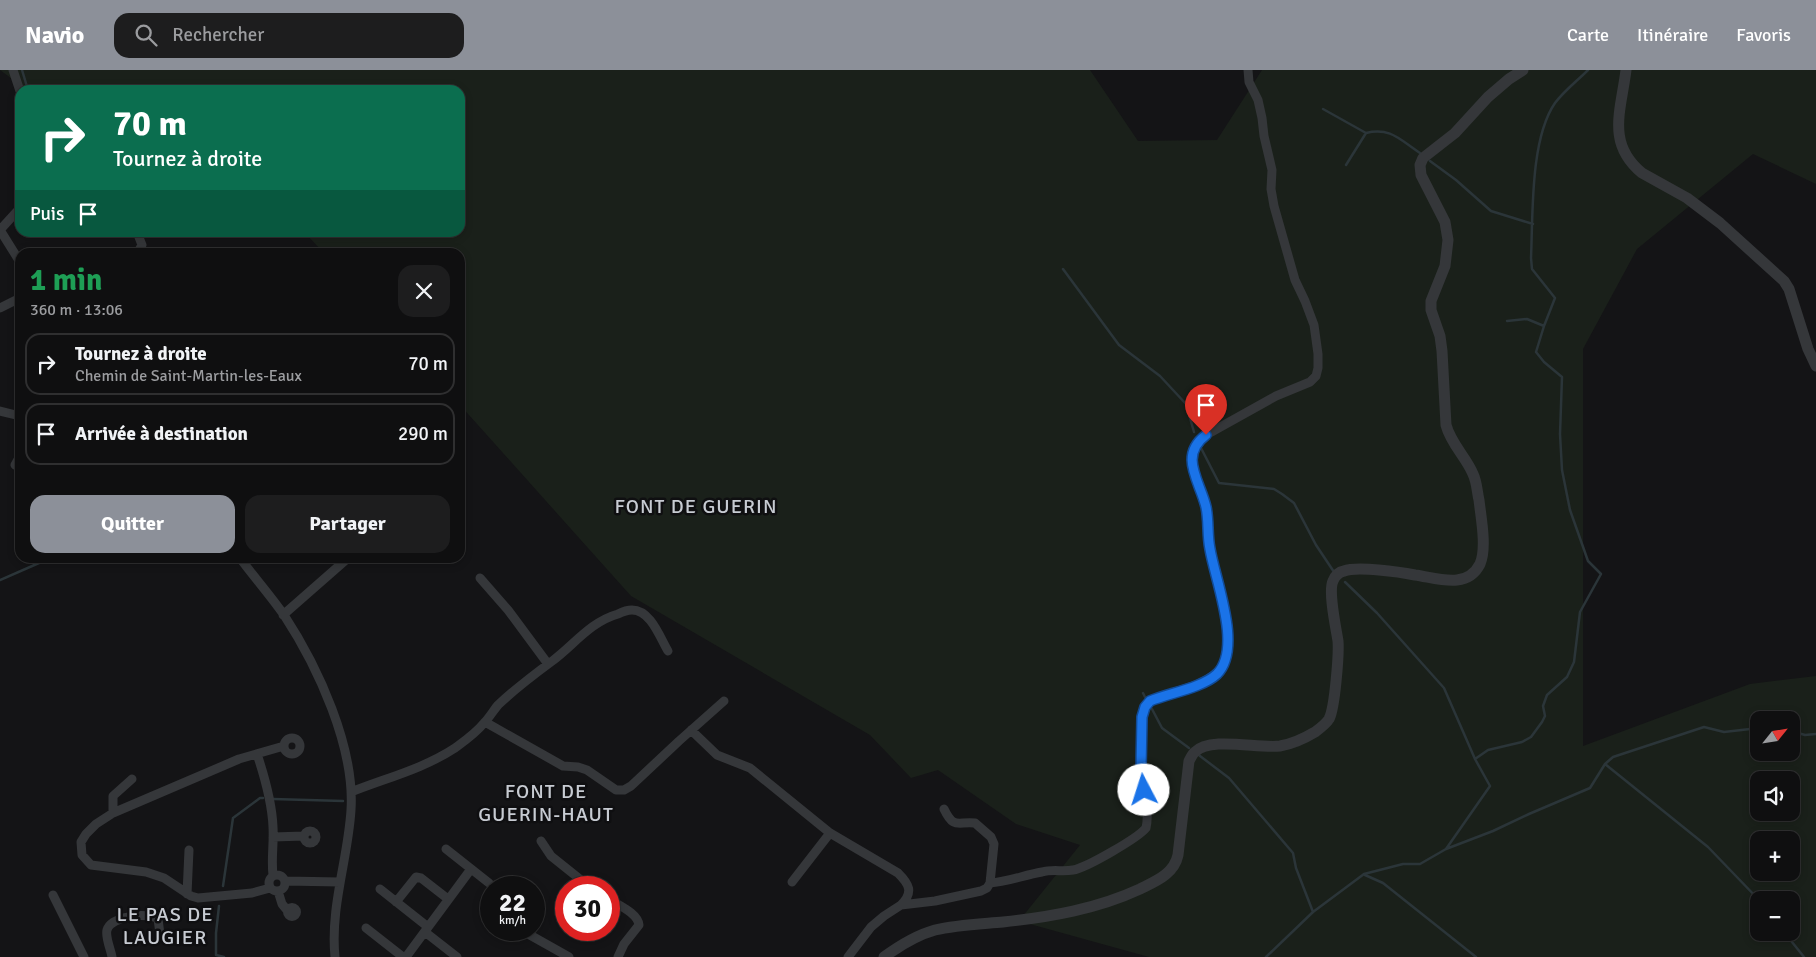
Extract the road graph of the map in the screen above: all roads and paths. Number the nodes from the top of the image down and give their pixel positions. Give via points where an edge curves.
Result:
1 (13, 70) edge
2 (1248, 70) edge
3 (1523, 70) edge
4 (1626, 70) edge
5 (18, 85) edge
6 (15, 214) edge
7 (0, 230) edge
8 (15, 254) edge
9 (15, 300) edge
10 (0, 308) edge
11 (1816, 366) edge
12 (0, 412) edge
13 (15, 415) edge
14 (244, 563) edge
15 (342, 563) edge
16 (480, 578) dead end
17 (284, 615) junction
18 (668, 651) dead end
19 (548, 664) junction
20 (724, 701) dead end
21 (486, 722) junction
22 (691, 730) junction
23 (284, 746) dead end
24 (257, 754) junction
25 (132, 779) dead end
26 (351, 792) junction
27 (944, 809) dead end
28 (113, 813) junction
29 (830, 833) junction
30 (304, 836) dead end
31 (273, 837) junction
32 (541, 840) dead end
33 (446, 849) dead end
34 (189, 850) dead end
35 (472, 869) junction
36 (274, 875) junction
37 (480, 876) edge
38 (576, 876) edge
39 (285, 881) junction
40 (340, 882) junction
41 (792, 882) dead end
42 (990, 884) junction
43 (380, 889) dead end
44 (274, 890) junction
45 (187, 894) junction
46 (53, 895) dead end
47 (448, 899) junction
48 (396, 902) junction
49 (901, 905) junction
50 (620, 906) edge
51 (287, 910) dead end
52 (366, 928) dead end
53 (426, 930) junction
54 (160, 934) dead end
55 (541, 941) edge
56 (84, 957) edge
57 (112, 957) edge
58 (335, 957) edge
59 (405, 957) edge
60 (457, 957) edge
61 (569, 957) edge
62 (618, 957) edge
63 (848, 957) edge
64 (884, 957) edge

1 - 5 street
2 - 42 street via 1249,82 1258,100 1272,170 1274,206 1295,280 1314,325 1318,354 1316,376 1206,435 1194,449 1194,478 1206,508 1209,548 1228,634 1227,653 1220,669 1212,677 1150,701 1143,710 1141,769 1146,828 1133,840 1081,868 1044,871
3 - 64 street via 1488,97 1420,165 1421,175 1445,222 1448,240 1447,258 1431,301 1431,310 1441,342 1448,435 1474,475 1477,488 1482,550 1475,571 1460,580 1451,581 1356,569 1339,574 1332,587 1338,644 1329,718 1316,731 1287,744 1208,745 1194,752 1189,762 1178,855 1166,875 1097,905 1029,919 933,931
4 - 11 street via 1618,126 1623,150 1642,174 1688,198 1784,281
6 - 7 street
7 - 8 street
9 - 10 street
12 - 13 street
14 - 17 street
15 - 17 street
16 - 19 street
17 - 26 street via 330,704 343,747
18 - 19 street via 647,617 634,610 598,622
19 - 21 street via 516,689
20 - 22 street
21 - 22 street via 563,766 584,769 621,791 632,786
21 - 26 street via 438,759
22 - 29 street via 717,755 750,768
23 - 24 street
24 - 28 street
24 - 31 street via 270,802
25 - 28 street via 113,796
26 - 40 street via 349,830
27 - 42 street via 956,823 975,823 993,840
28 - 45 street via 82,839 80,850 85,860 94,866 156,875
29 - 41 street
29 - 49 street via 898,872 909,893
30 - 31 street
31 - 36 street via 271,859
32 - 38 street via 551,856
33 - 35 street
34 - 45 street
35 - 37 street
35 - 47 street
36 - 39 street via 281,875
36 - 44 street via 268,880
39 - 40 street
39 - 44 street via 284,886
40 - 58 street via 334,918
42 - 49 street via 981,891
43 - 48 street
44 - 45 street via 198,898
44 - 51 street
46 - 56 street
47 - 48 street via 416,877
47 - 53 street
48 - 53 street
49 - 63 street via 871,927
50 - 62 street via 635,916 639,925
52 - 59 street
53 - 59 street
53 - 60 street
54 - 57 street via 158,919 154,916 129,916 118,920 107,931
55 - 61 street

